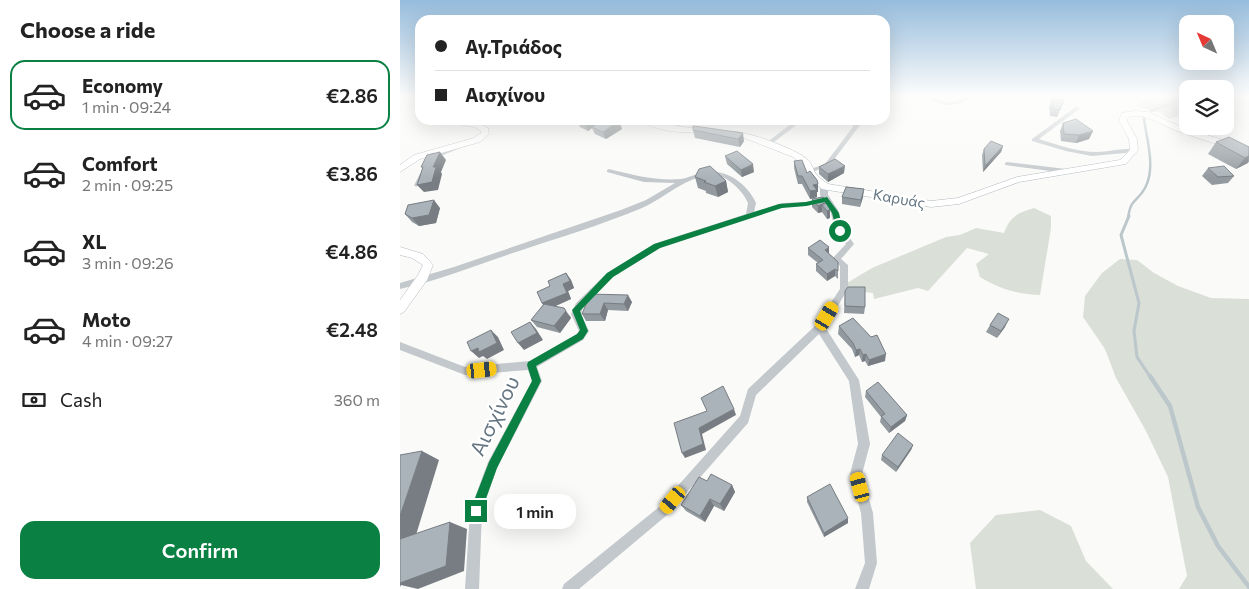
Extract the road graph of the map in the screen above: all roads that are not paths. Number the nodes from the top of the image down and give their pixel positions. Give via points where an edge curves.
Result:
1 (1056, 123) edge
2 (1124, 123) edge
3 (1166, 123) edge
4 (476, 125) edge
5 (657, 125) edge
6 (677, 125) edge
7 (793, 125) edge
8 (853, 125) edge
9 (682, 131) junction
10 (462, 144) junction
11 (768, 144) junction
12 (1249, 151) edge
13 (1134, 152) junction
14 (432, 159) edge
15 (1007, 164) dead end
16 (400, 169) edge
17 (423, 171) edge
18 (1066, 171) junction
19 (609, 172) dead end
20 (810, 172) junction
21 (684, 181) junction
22 (416, 185) edge
23 (824, 187) junction
24 (827, 199) junction
25 (749, 216) junction
26 (400, 250) edge
27 (420, 282) junction
28 (400, 286) edge
29 (400, 309) edge
30 (820, 327) junction
31 (400, 346) edge
32 (531, 365) junction
33 (472, 589) edge
34 (569, 589) edge
35 (862, 589) edge

1 - 13 street via 1034,140 1099,154 1120,150
2 - 13 street via 1133,139
3 - 12 street
4 - 10 street via 484,130 483,137
5 - 9 street
6 - 9 street
7 - 11 street
8 - 20 street via 827,165
9 - 11 street via 710,130 744,135
10 - 14 lane
10 - 16 street via 415,158
11 - 20 street via 800,157
13 - 18 street, Καρυάς via 1120,163
15 - 18 street
17 - 22 lane
18 - 23 street, Καρυάς via 1010,182 940,204 922,204
19 - 21 street via 644,180
20 - 23 street
21 - 25 street via 712,174 722,175 749,196 752,204
21 - 27 street via 640,205
23 - 24 street via 823,194
24 - 25 street via 782,206
24 - 30 street via 836,213 840,231 850,244 836,259 844,266 844,289
25 - 32 street via 657,246 616,271 578,305 576,310 584,331 580,337
26 - 27 street via 428,263
27 - 28 street
27 - 29 street
30 - 34 street via 752,392 744,419 663,511
30 - 35 street via 854,380 856,389 864,444 856,474 866,513 871,563
31 - 32 street, Αισχίνου via 465,371
32 - 33 street, Αισχίνου via 537,381 492,466 476,511

